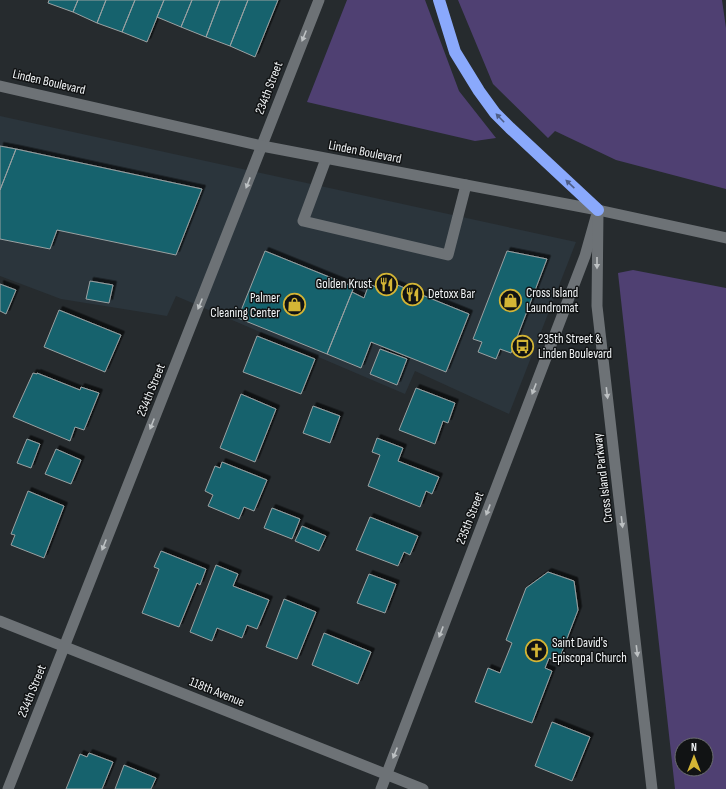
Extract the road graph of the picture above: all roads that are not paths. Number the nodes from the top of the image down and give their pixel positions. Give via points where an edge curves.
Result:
1 (318, 0) edge
2 (439, 0) edge
3 (0, 86) edge
4 (262, 146) junction
5 (326, 159) junction
6 (466, 185) junction
7 (598, 210) junction
8 (726, 238) edge
9 (0, 622) edge
10 (64, 647) junction
11 (387, 775) junction
12 (8, 789) edge
13 (381, 789) edge
14 (423, 789) edge
15 (652, 789) edge

1 -> 4 street, 234th Street
7 -> 2 highway via 495,113 455,52
3 - 4 street, Linden Boulevard
4 - 5 street, Linden Boulevard
4 -> 10 street, 234th Street
5 - 6 street, Linden Boulevard
5 - 6 street via 303,221 448,255
6 - 7 street, Linden Boulevard
7 - 8 street, Linden Boulevard
7 -> 11 street, 235th Street via 585,256
7 -> 15 street, Cross Island Parkway via 597,306
9 - 10 street, 118th Avenue
10 - 11 street, 118th Avenue
10 - 12 street, 234th Street
11 - 13 street, 235th Street
11 - 14 street, 118th Avenue

